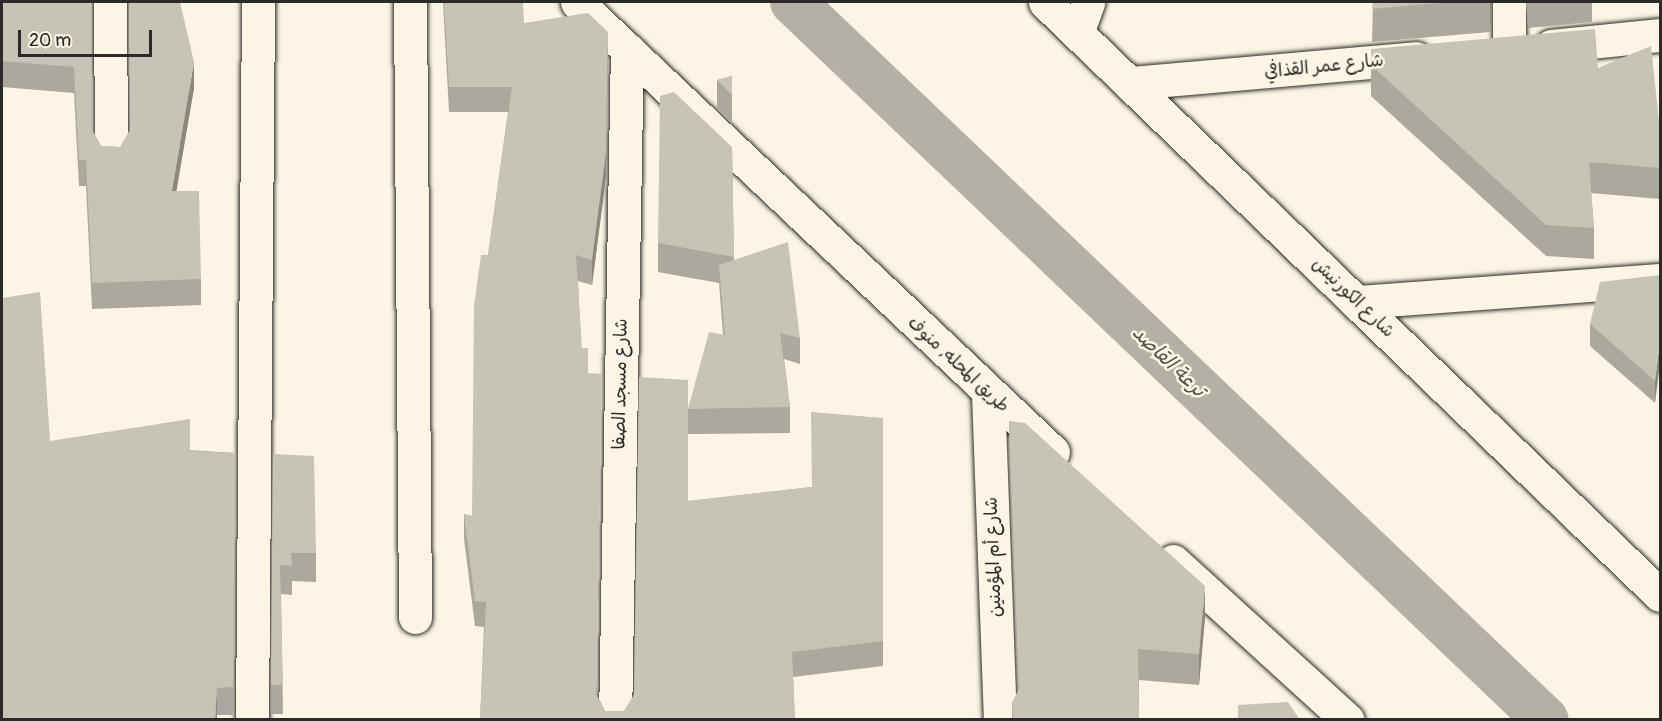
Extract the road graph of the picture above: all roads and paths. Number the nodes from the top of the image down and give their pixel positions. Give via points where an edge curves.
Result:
1 (110, 2) edge
2 (258, 2) edge
3 (410, 2) edge
4 (577, 2) edge
5 (1046, 2) edge
6 (1088, 2) edge
7 (1509, 2) edge
8 (1077, 33) junction
9 (1660, 35) edge
10 (627, 49) junction
11 (1509, 51) junction
12 (1476, 54) edge
13 (1442, 56) edge
14 (1131, 83) junction
15 (111, 156) edge
16 (1660, 280) edge
17 (1358, 302) junction
18 (988, 394) junction
19 (1076, 473) edge
20 (1146, 537) edge
21 (1660, 595) edge
22 (415, 616) dead end
23 (252, 720) edge
24 (615, 720) edge
25 (1000, 720) edge
26 (1348, 720) edge

1 - 15 street
2 - 23 street
3 - 22 street
4 - 10 street, طريق المحله, منوف
5 - 8 street, شارع الكورنيش
6 - 8 street
7 - 11 street
8 - 14 street, شارع الكورنيش
9 - 11 street
10 - 18 street, طريق المحله, منوف
10 - 24 street, شارع مسجد الصفا
11 - 12 street
13 - 14 street, شارع عمر القذافي
14 - 17 street, شارع الكورنيش
16 - 17 street
17 - 21 street, شارع الكورنيش
18 - 19 street, طريق المحله, منوف
18 - 25 street, شارع أم المؤمنين
20 - 26 street

